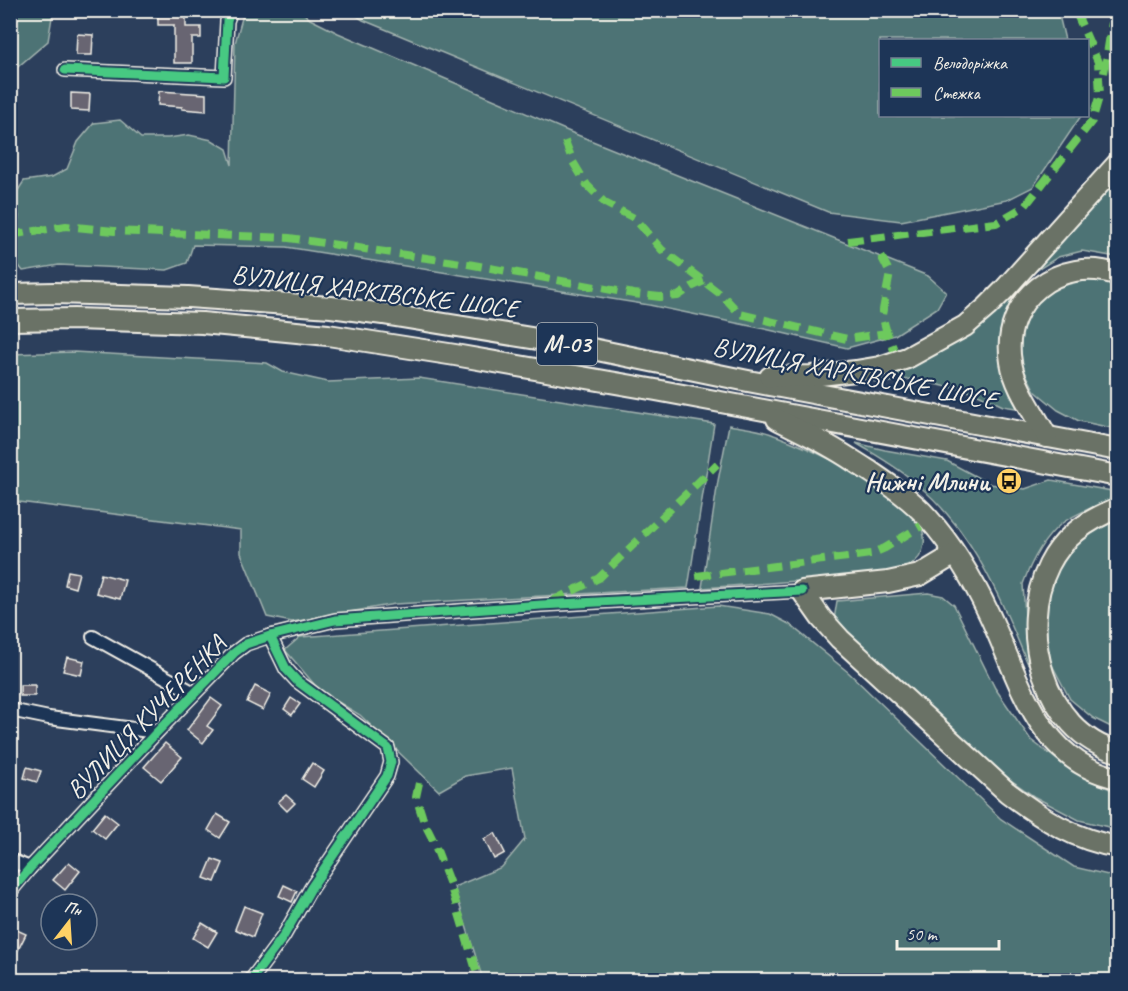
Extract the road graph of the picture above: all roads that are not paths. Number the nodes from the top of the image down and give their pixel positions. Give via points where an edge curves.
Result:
1 (231, 10) edge
2 (65, 70) dead end
3 (1118, 163) edge
4 (1118, 275) edge
5 (10, 294) edge
6 (10, 321) edge
7 (661, 362) junction
8 (758, 409) junction
9 (1047, 437) junction
10 (1118, 450) edge
11 (1118, 476) edge
12 (1118, 508) edge
13 (956, 554) junction
14 (802, 591) junction
15 (270, 636) junction
16 (93, 637) dead end
17 (194, 693) junction
18 (10, 710) edge
19 (157, 732) junction
20 (1118, 752) edge
21 (1118, 778) edge
22 (1118, 847) edge
23 (10, 860) edge
24 (30, 868) junction
25 (10, 892) edge
26 (251, 981) edge

1 - 2 street via 224,77
3 - 7 highway via 987,308 965,326 907,358 856,371 784,377
4 - 9 highway via 1082,270 1055,277 1031,294 1017,315 1010,348 1011,365
5 - 7 highway, ВУЛИЦЯ ХАРКІВСЬКЕ ШОСЕ / М-03 via 188,297 331,308 467,327
6 - 8 highway, ВУЛИЦЯ ХАРКІВСЬКЕ ШОСЕ / М-03 via 202,323 328,335
7 - 9 highway, ВУЛИЦЯ ХАРКІВСЬКЕ ШОСЕ / М-03
8 - 11 highway, ВУЛИЦЯ ХАРКІВСЬКЕ ШОСЕ / М-03
8 - 13 highway via 830,446 902,492 930,519
9 - 10 highway, ВУЛИЦЯ ХАРКІВСЬКЕ ШОСЕ / М-03
12 - 20 highway via 1077,530 1055,555 1043,578 1035,631 1046,682 1060,710 1087,737
13 - 14 highway via 909,578
13 - 21 highway via 978,590 1028,703 1047,735 1092,770
14 - 15 street, ВУЛИЦЯ КУЧЕРЕНКА via 334,620
14 - 22 highway via 840,639 1007,792 1064,830
15 - 17 street, ВУЛИЦЯ КУЧЕРЕНКА via 234,653
15 - 26 street via 286,669 297,681 388,748 391,762 387,776
16 - 17 street
17 - 19 street, ВУЛИЦЯ КУЧЕРЕНКА
18 - 19 street
19 - 24 street, ВУЛИЦЯ КУЧЕРЕНКА
23 - 24 street
24 - 25 street, ВУЛИЦЯ КУЧЕРЕНКА

